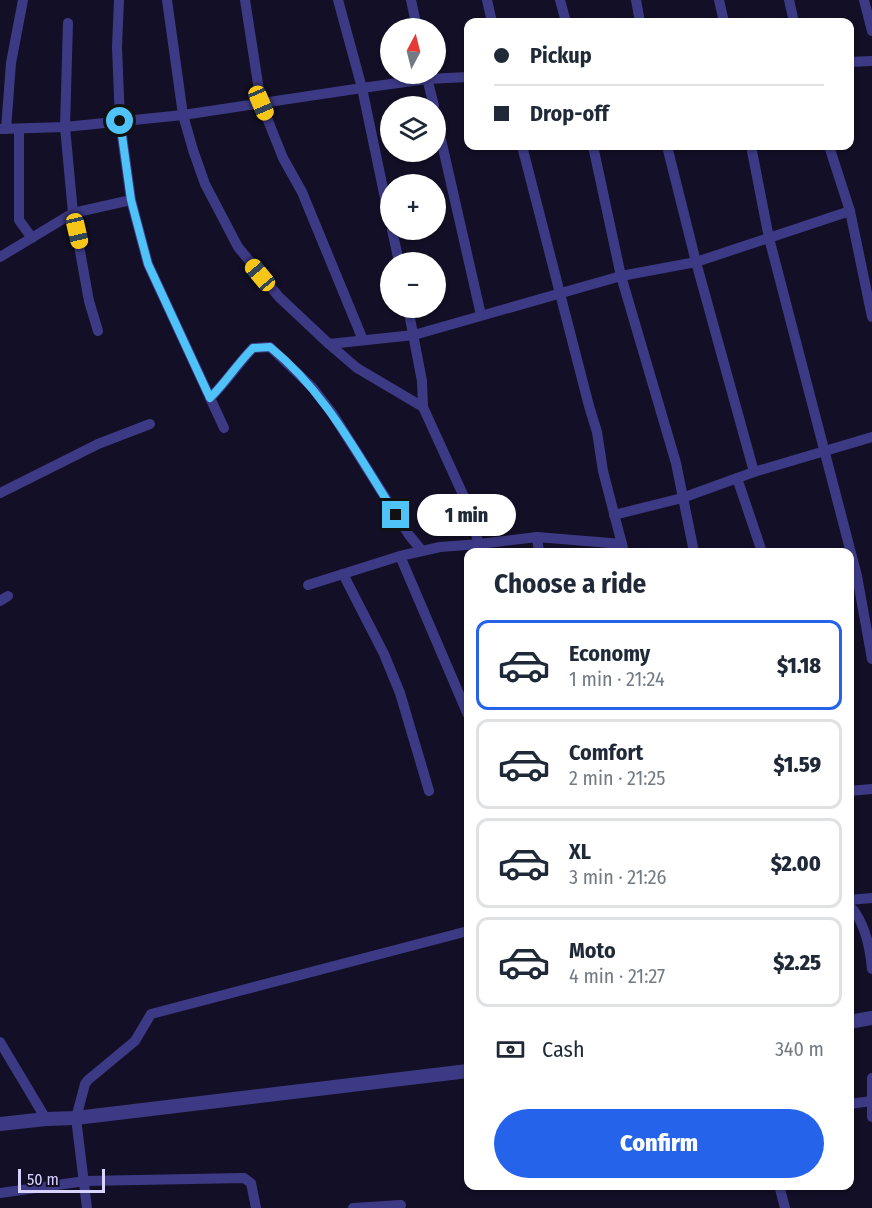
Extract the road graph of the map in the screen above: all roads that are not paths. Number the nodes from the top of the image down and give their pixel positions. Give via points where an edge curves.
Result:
1 (23, 0) edge
2 (119, 0) edge
3 (167, 0) edge
4 (245, 0) edge
5 (338, 0) edge
6 (411, 0) edge
7 (487, 0) edge
8 (560, 0) edge
9 (636, 0) edge
10 (719, 0) edge
11 (789, 0) edge
12 (864, 0) edge
13 (415, 18) edge
14 (491, 18) edge
15 (565, 18) edge
16 (639, 18) edge
17 (723, 18) edge
18 (793, 18) edge
19 (68, 23) dead end
20 (872, 30) edge
21 (872, 61) edge
22 (854, 62) edge
23 (446, 76) edge
24 (464, 77) edge
25 (384, 84) edge
26 (362, 88) junction
27 (261, 103) junction
28 (183, 115) junction
29 (120, 121) junction
30 (65, 127) junction
31 (3, 129) edge
32 (19, 129) junction
33 (523, 150) edge
34 (593, 150) edge
35 (668, 150) edge
36 (752, 150) edge
37 (830, 150) edge
38 (446, 161) edge
39 (380, 174) edge
40 (131, 200) junction
41 (850, 211) junction
42 (73, 213) junction
43 (32, 238) junction
44 (769, 238) junction
45 (0, 257) edge
46 (696, 262) junction
47 (621, 276) junction
48 (561, 294) junction
49 (481, 315) junction
50 (872, 317) edge
51 (410, 318) edge
52 (98, 331) dead end
53 (414, 335) junction
54 (363, 340) junction
55 (329, 344) junction
56 (210, 398) junction
57 (423, 407) junction
58 (150, 423) dead end
59 (224, 429) dead end
60 (872, 437) edge
61 (824, 453) junction
62 (754, 472) junction
63 (737, 478) junction
64 (0, 493) edge
65 (682, 498) junction
66 (614, 515) junction
67 (537, 537) junction
68 (479, 548) edge
69 (538, 548) edge
70 (623, 548) edge
71 (693, 548) edge
72 (761, 548) edge
73 (849, 548) edge
74 (422, 551) junction
75 (400, 556) junction
76 (854, 565) edge
77 (343, 574) junction
78 (308, 585) dead end
79 (872, 659) edge
80 (464, 706) edge
81 (872, 789) edge
82 (429, 791) dead end
83 (854, 791) edge
84 (872, 898) edge
85 (854, 900) edge
86 (854, 911) edge
87 (464, 932) edge
88 (872, 969) edge
89 (872, 1018) edge
90 (854, 1021) edge
91 (1, 1046) edge
92 (464, 1071) edge
93 (872, 1078) edge
94 (871, 1101) edge
95 (854, 1103) edge
96 (872, 1117) edge
97 (76, 1118) junction
98 (45, 1119) junction
99 (0, 1124) edge
100 (85, 1181) junction
101 (780, 1190) edge
102 (0, 1192) edge
103 (400, 1205) dead end
104 (87, 1208) edge
105 (256, 1208) edge
106 (353, 1208) edge
107 (785, 1208) edge

1 - 31 street
2 - 29 street
3 - 28 street
4 - 27 street
5 - 26 street
6 - 13 street
7 - 14 street
8 - 15 street
9 - 16 street
10 - 17 street
11 - 18 street
12 - 20 street
19 - 30 street
21 - 22 street
23 - 24 street
25 - 26 street
26 - 27 street
26 - 39 street
27 - 28 street
27 - 54 street
28 - 29 street
28 - 55 street via 205,184 238,247 279,297
29 - 30 street
29 - 40 street
30 - 32 street
30 - 42 street
31 - 32 street
32 - 43 street via 19,220
33 - 48 street
34 - 47 street
35 - 46 street
36 - 44 street
37 - 41 street
38 - 49 street
40 - 42 street
40 - 56 street via 148,264
41 - 44 street
41 - 50 street
42 - 43 street
42 - 52 street
43 - 45 street
44 - 46 street
44 - 61 street
46 - 47 street
46 - 62 street
47 - 48 street
47 - 65 street via 676,463
48 - 49 street
48 - 66 street
49 - 53 street
51 - 53 street
53 - 54 street
53 - 57 street
54 - 55 street
55 - 57 street via 357,368
56 - 59 street
56 - 74 street via 253,348 270,347 312,387 332,413
57 - 68 street via 465,499
58 - 64 street
60 - 61 street
61 - 62 street
61 - 73 street
62 - 63 street
63 - 65 street
63 - 72 street
65 - 66 street
65 - 71 street
66 - 70 street
67 - 68 street
67 - 69 street
67 - 70 street
68 - 74 street via 440,547
74 - 75 street
75 - 77 street
75 - 80 street
76 - 79 street
77 - 78 street
77 - 82 street via 400,693
81 - 83 street
84 - 85 street
86 - 88 street via 867,941
87 - 97 street via 151,1014 135,1041 88,1080
89 - 90 street
91 - 98 street
92 - 97 street
93 - 94 street
94 - 95 street
94 - 96 street
97 - 98 street
97 - 100 street
98 - 99 street
100 - 102 street
100 - 104 street
100 - 105 street via 244,1178 251,1183
101 - 107 street
103 - 106 street

